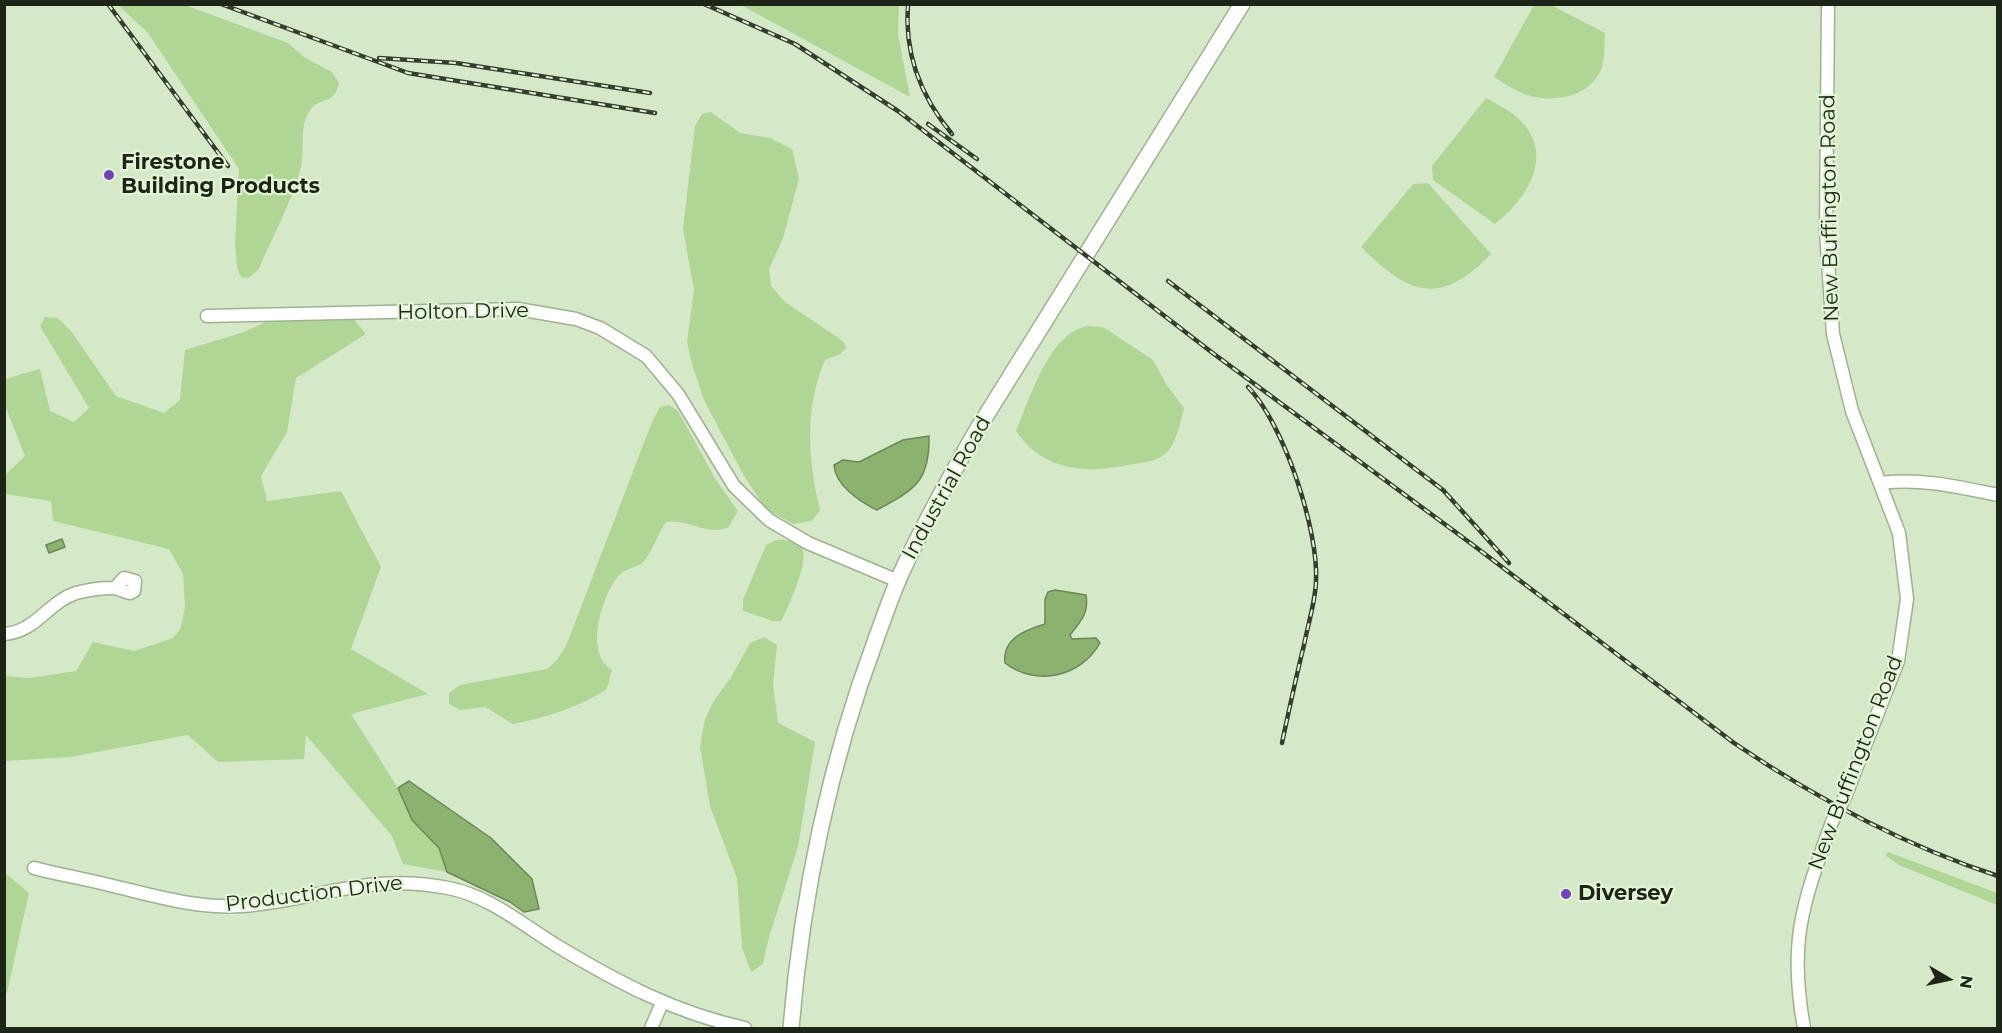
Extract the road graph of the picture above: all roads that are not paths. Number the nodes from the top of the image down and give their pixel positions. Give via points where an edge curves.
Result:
1 (1242, 4) edge
2 (1828, 4) edge
3 (207, 316) dead end
4 (1881, 483) junction
5 (1998, 495) edge
6 (898, 581) junction
7 (115, 588) dead end
8 (4, 634) edge
9 (34, 868) dead end
10 (662, 1003) junction
11 (651, 1029) edge
12 (745, 1029) edge
13 (791, 1029) edge
14 (1804, 1029) edge

1 - 6 main road, Industrial Road via 977,430
2 - 4 street, New Buffington Road via 1826,232 1831,324 1852,411
3 - 6 street, Holton Drive via 518,309 576,319 600,328 646,356 678,394 734,486 769,520 808,543
4 - 5 street via 1931,481
4 - 14 street, New Buffington Road, bridge via 1902,551 1906,618 1898,661 1806,894 1799,924 1797,971
6 - 13 main road, Industrial Road via 859,685 819,824 800,936
7 - 8 street via 76,593 60,601 35,624
9 - 10 street, Production Drive via 217,906 257,904 384,882 451,888 496,907 614,980
10 - 11 street
10 - 12 street, Production Drive

